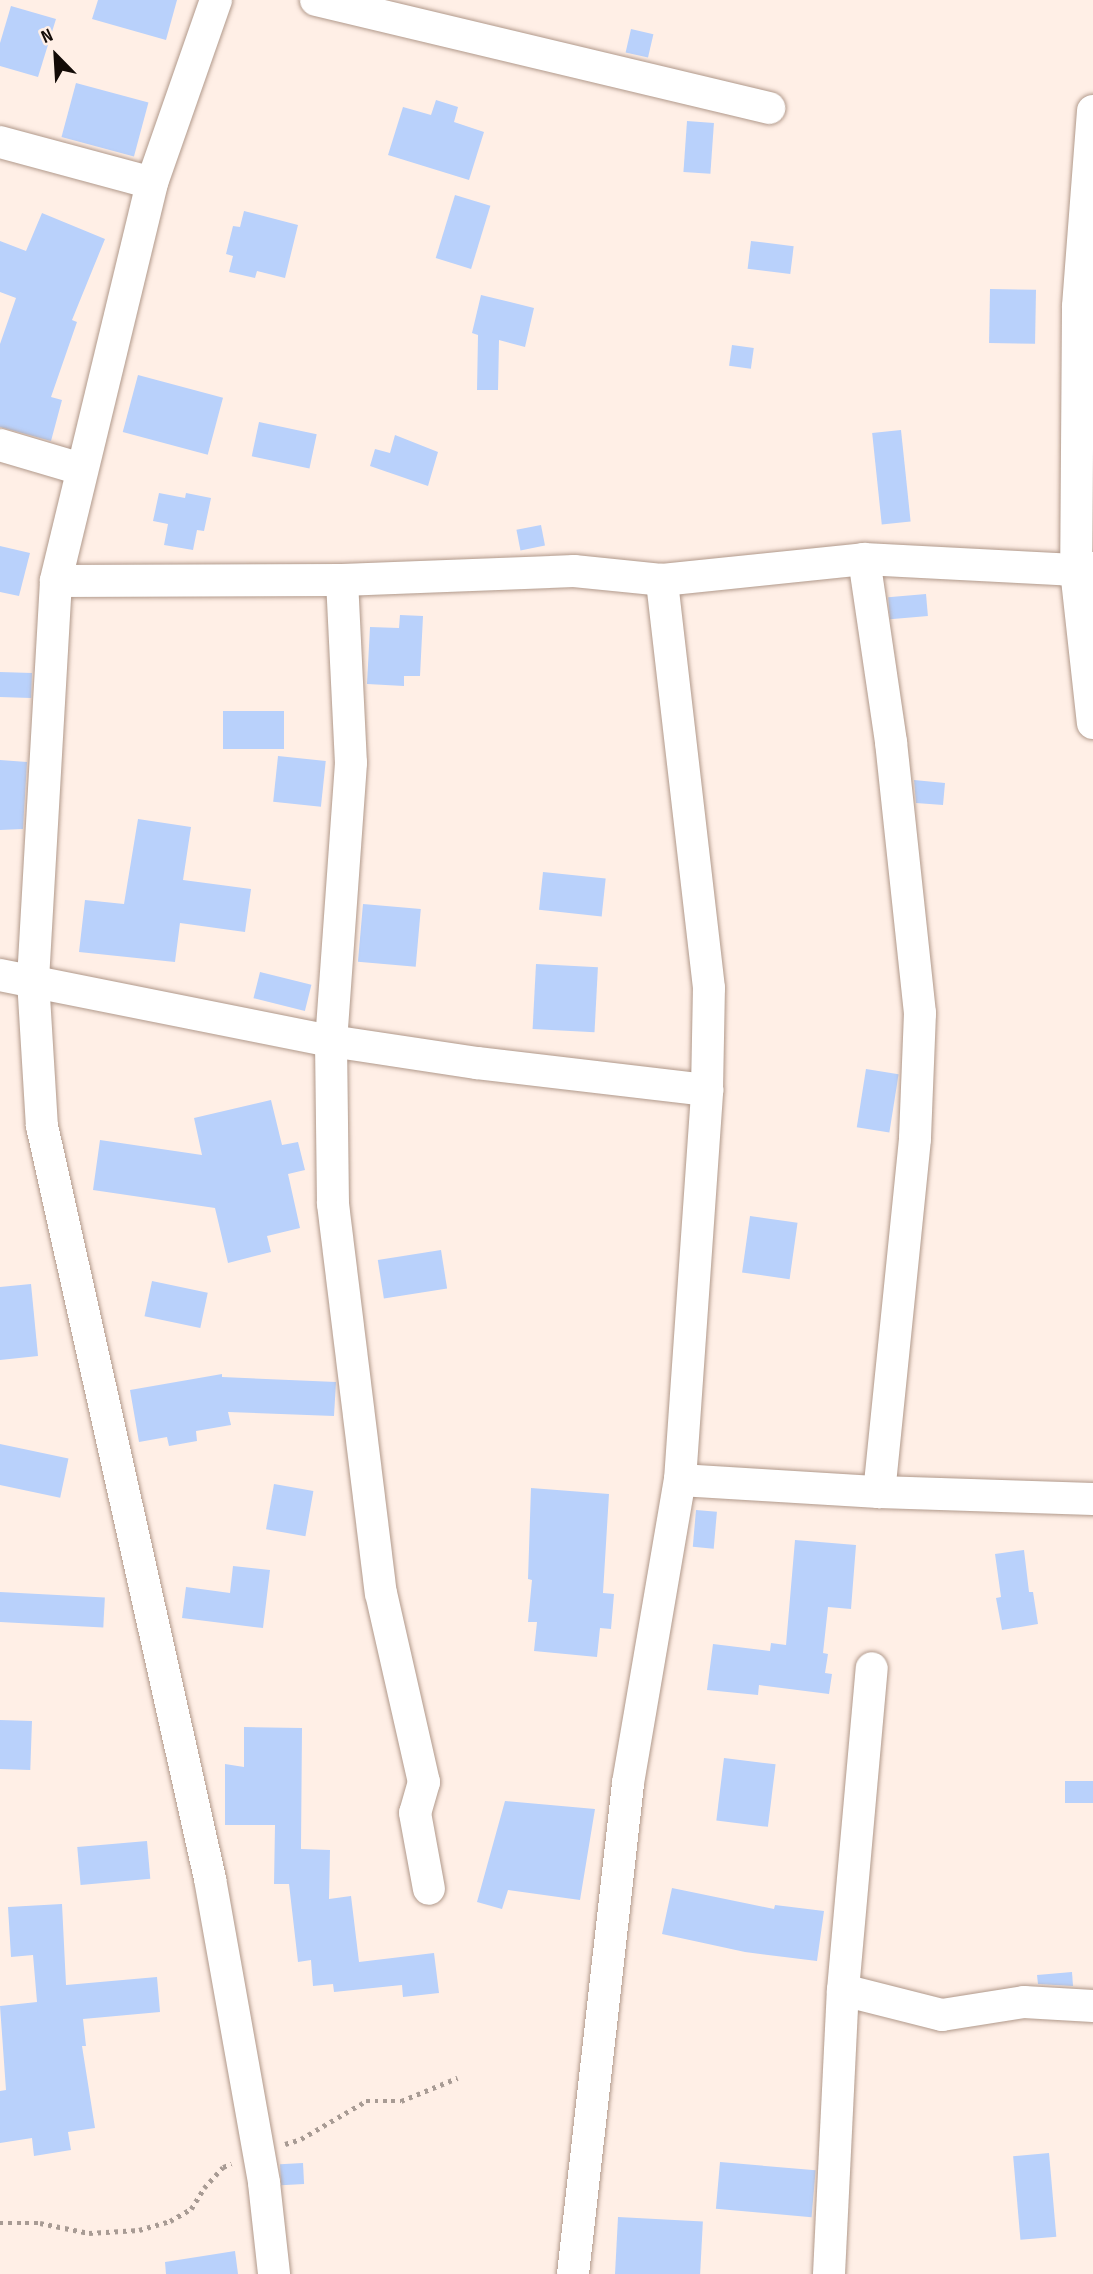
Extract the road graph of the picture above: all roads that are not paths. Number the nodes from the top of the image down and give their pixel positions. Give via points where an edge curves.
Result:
1 (216, 0) edge
2 (316, 0) edge
3 (769, 108) dead end
4 (1093, 111) edge
5 (0, 142) edge
6 (152, 183) junction
7 (0, 445) edge
8 (81, 469) junction
9 (864, 559) junction
10 (1084, 569) edge
11 (342, 580) junction
12 (662, 580) junction
13 (56, 581) junction
14 (1093, 723) edge
15 (0, 975) edge
16 (33, 980) junction
17 (331, 1041) junction
18 (707, 1090) junction
19 (680, 1480) junction
20 (878, 1492) junction
21 (1093, 1499) edge
22 (872, 1668) dead end
23 (429, 1889) dead end
24 (843, 1990) junction
25 (1093, 2006) edge
26 (274, 2274) edge
27 (573, 2274) edge
28 (829, 2274) edge

1 - 6 street
2 - 3 street
4 - 10 street via 1078,307
5 - 6 street
6 - 8 street
7 - 8 street
8 - 13 street
9 - 10 street
9 - 12 street
9 - 20 street via 891,742 920,1013 915,1139
10 - 14 street
11 - 12 street via 574,571
11 - 13 street
11 - 17 street via 351,763
12 - 18 street via 709,988
13 - 16 street
15 - 16 street
16 - 17 street
16 - 26 street via 42,1126 210,1879 264,2183
17 - 18 street
17 - 23 street via 333,1203 349,1352 381,1593 424,1782 415,1813
18 - 19 street
19 - 20 street
19 - 27 street via 628,1783
20 - 21 street
22 - 24 street
24 - 25 street via 942,2015 1024,2002
24 - 28 street

